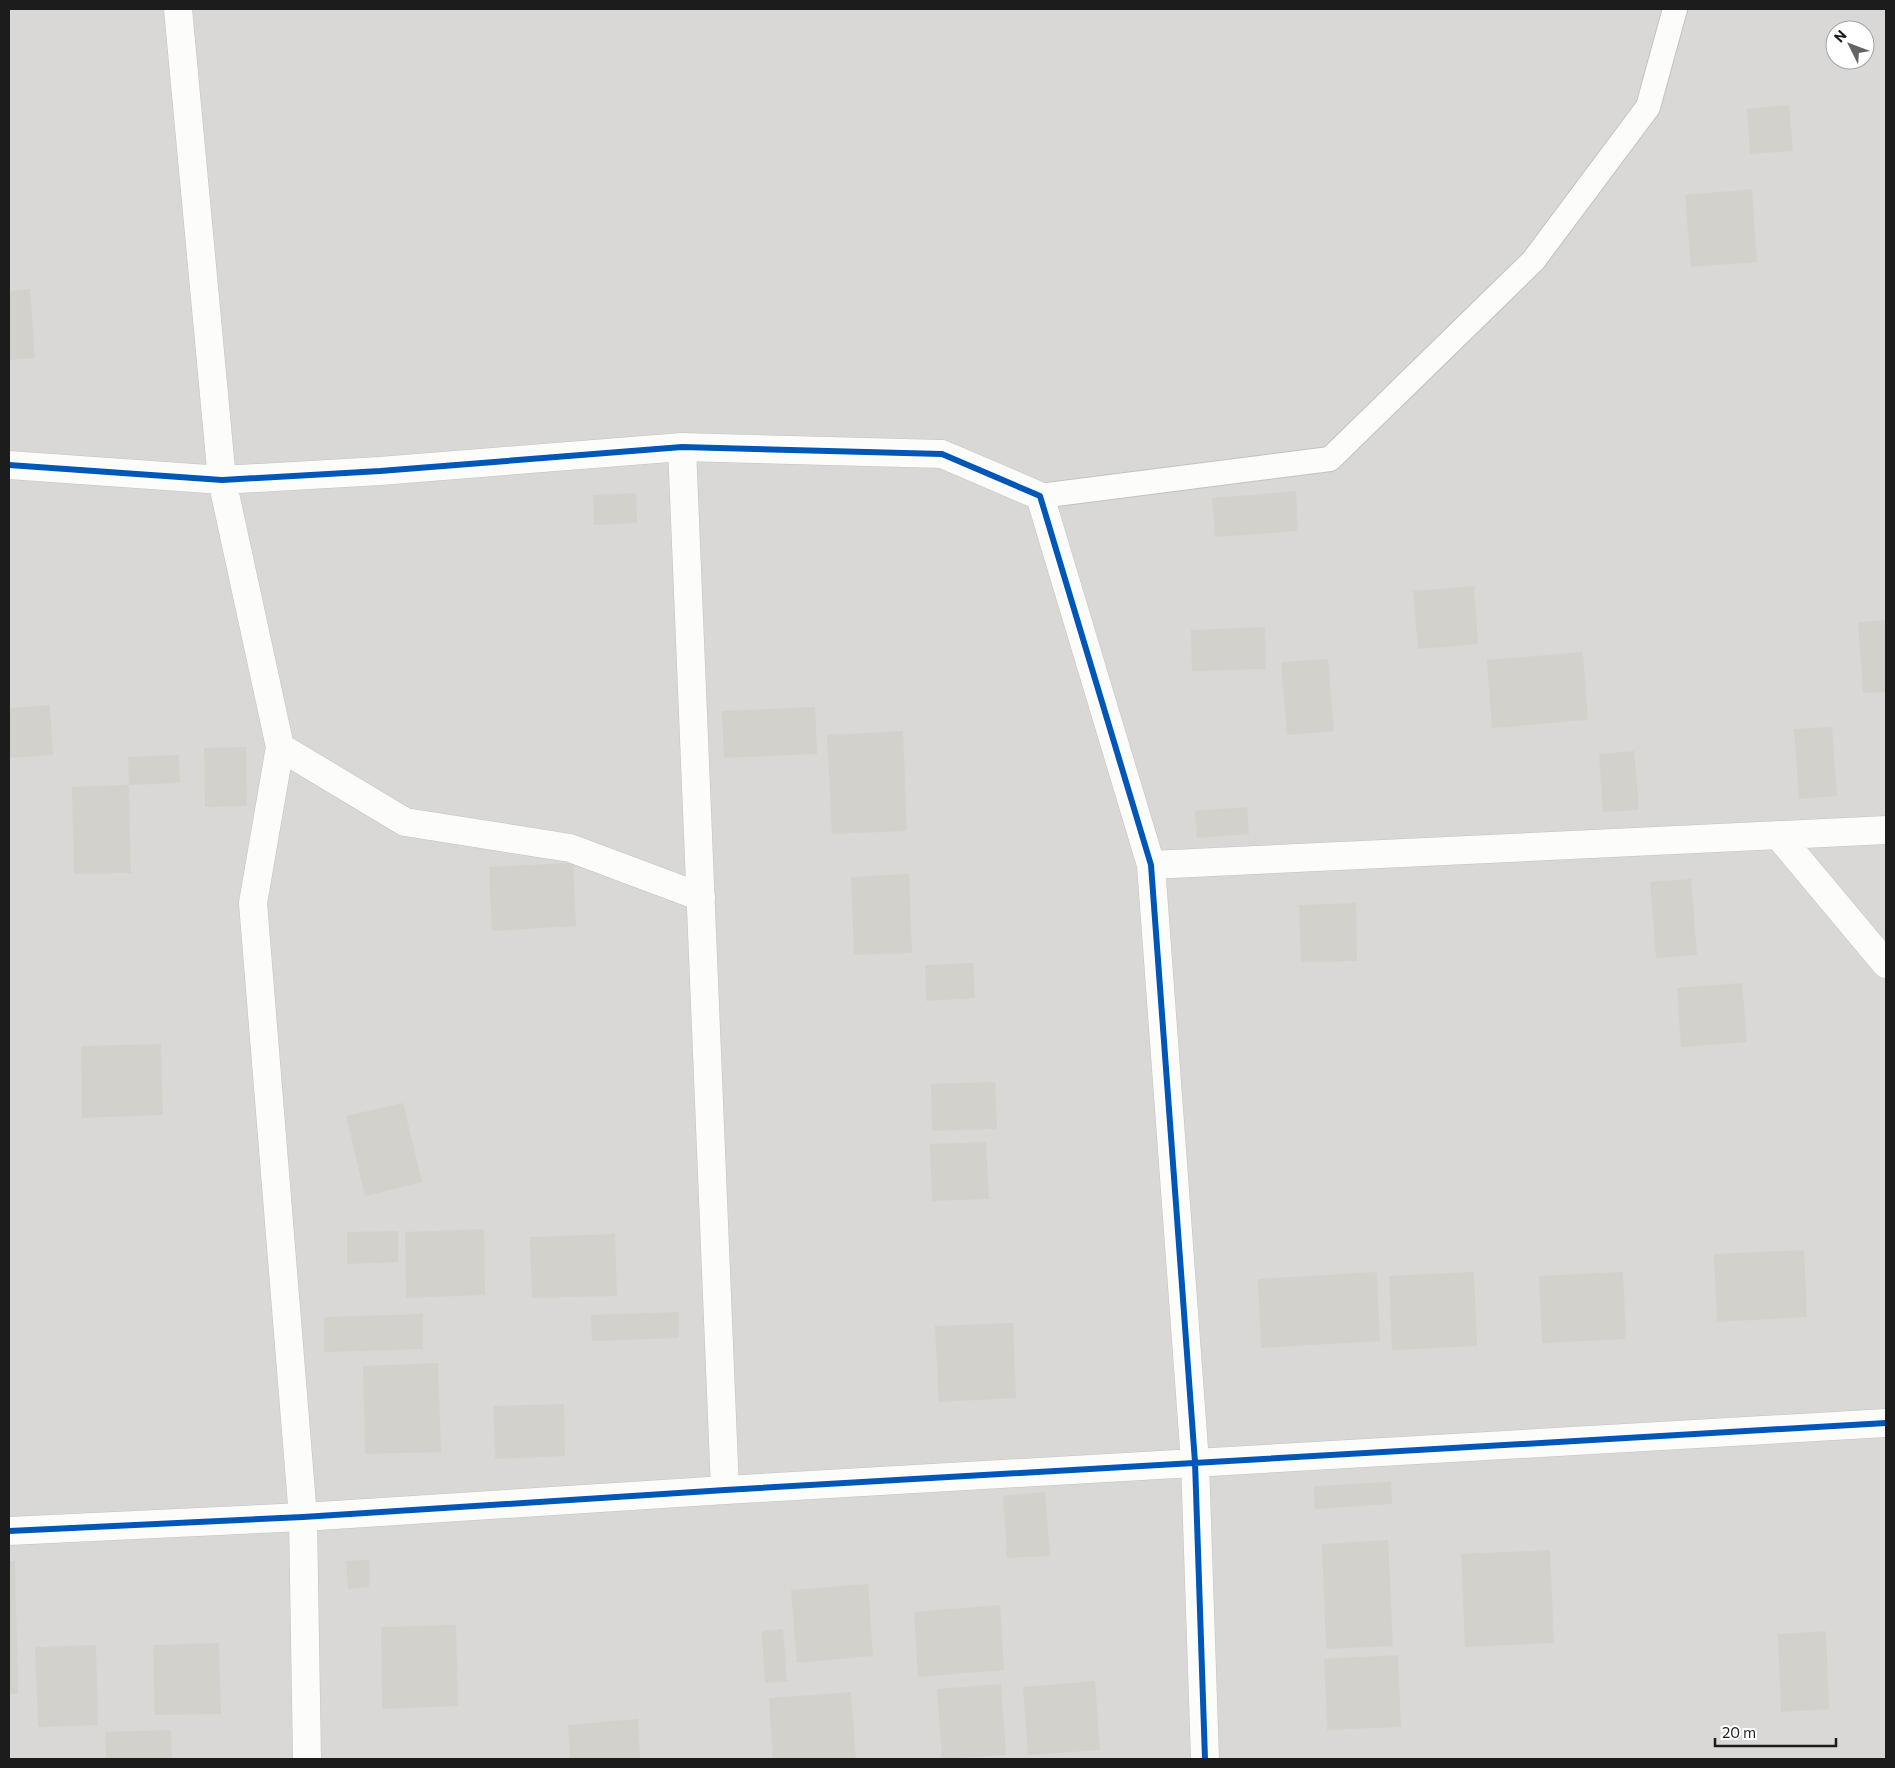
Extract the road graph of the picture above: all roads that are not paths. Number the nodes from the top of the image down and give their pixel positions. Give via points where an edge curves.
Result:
1 (178, 9) edge
2 (1675, 9) edge
3 (682, 447) junction
4 (9, 465) edge
5 (222, 480) junction
6 (1040, 496) junction
7 (280, 747) junction
8 (1886, 830) edge
9 (1778, 835) junction
10 (1150, 865) junction
11 (701, 897) junction
12 (1886, 964) edge
13 (1886, 1423) edge
14 (1195, 1462) junction
15 (726, 1490) junction
16 (303, 1517) junction
17 (9, 1532) edge
18 (307, 1759) edge
19 (1205, 1759) edge

1 - 5 street
2 - 6 lane via 1648,107 1533,261 1330,460
3 - 5 street
3 - 6 street via 942,454
3 - 11 street
4 - 5 street
5 - 7 street
6 - 10 street
7 - 11 street via 405,822 570,848
7 - 16 street via 253,902
8 - 9 street
9 - 10 street
9 - 12 street
10 - 14 street
11 - 15 street
13 - 14 street
14 - 15 street
14 - 19 street
15 - 16 street
16 - 17 street
16 - 18 street

